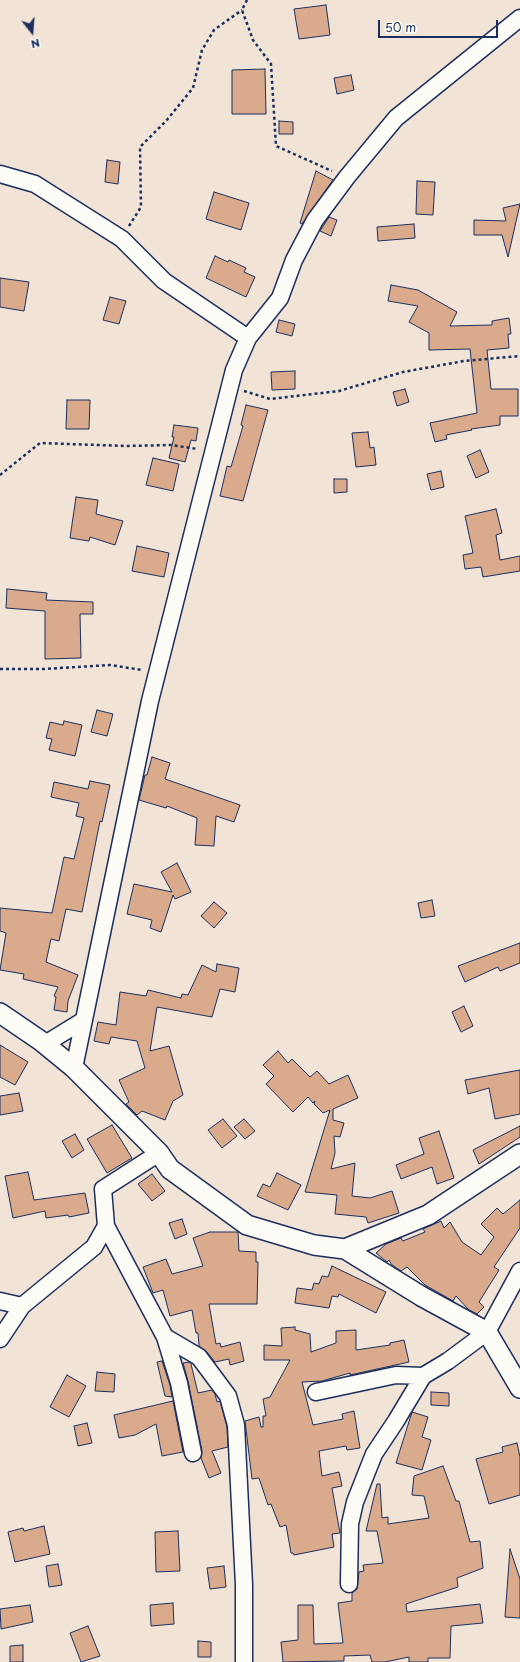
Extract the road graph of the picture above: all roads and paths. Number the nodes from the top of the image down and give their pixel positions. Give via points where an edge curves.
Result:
1 (247, 0) edge
2 (242, 10) junction
3 (520, 18) edge
4 (0, 174) edge
5 (347, 177) junction
6 (122, 239) junction
7 (248, 338) junction
8 (520, 356) edge
9 (230, 388) junction
10 (214, 452) junction
11 (0, 475) edge
12 (0, 669) edge
13 (158, 673) junction
14 (0, 1013) edge
15 (84, 1020) junction
16 (45, 1044) junction
17 (74, 1068) junction
18 (159, 1153) junction
19 (520, 1154) edge
20 (106, 1226) junction
21 (344, 1249) junction
22 (520, 1271) edge
23 (0, 1301) edge
24 (22, 1306) junction
25 (487, 1332) junction
26 (165, 1337) junction
27 (0, 1339) edge
28 (423, 1376) junction
29 (520, 1388) edge
30 (316, 1392) dead end
31 (193, 1453) dead end
32 (349, 1584) dead end
33 (244, 1662) edge

1 - 2 path
2 - 5 path via 253,40 271,64 276,146
2 - 6 path via 214,30 202,50 193,88 140,147 141,207
3 - 5 street via 396,118
4 - 6 street via 35,184
5 - 7 street via 315,220 294,260 280,298
6 - 7 street via 164,281
7 - 9 street via 234,370
8 - 9 path via 464,361 403,372 339,391 270,399
9 - 10 street
10 - 11 path via 171,444 127,446 40,443
10 - 13 street
12 - 13 path via 110,665
13 - 15 street
14 - 16 street
15 - 16 street
15 - 17 street
16 - 17 street
17 - 18 street
18 - 20 street via 103,1189
18 - 21 street via 170,1169 247,1225 314,1244
19 - 21 street via 428,1215
20 - 24 street via 94,1247
20 - 26 street
21 - 25 street
22 - 25 street
23 - 24 street
24 - 27 street
25 - 28 street
25 - 29 street
26 - 31 street via 179,1383
26 - 33 street via 199,1357 228,1396 236,1425 244,1585
28 - 30 street via 396,1375
28 - 32 street via 374,1454 355,1502 350,1524

